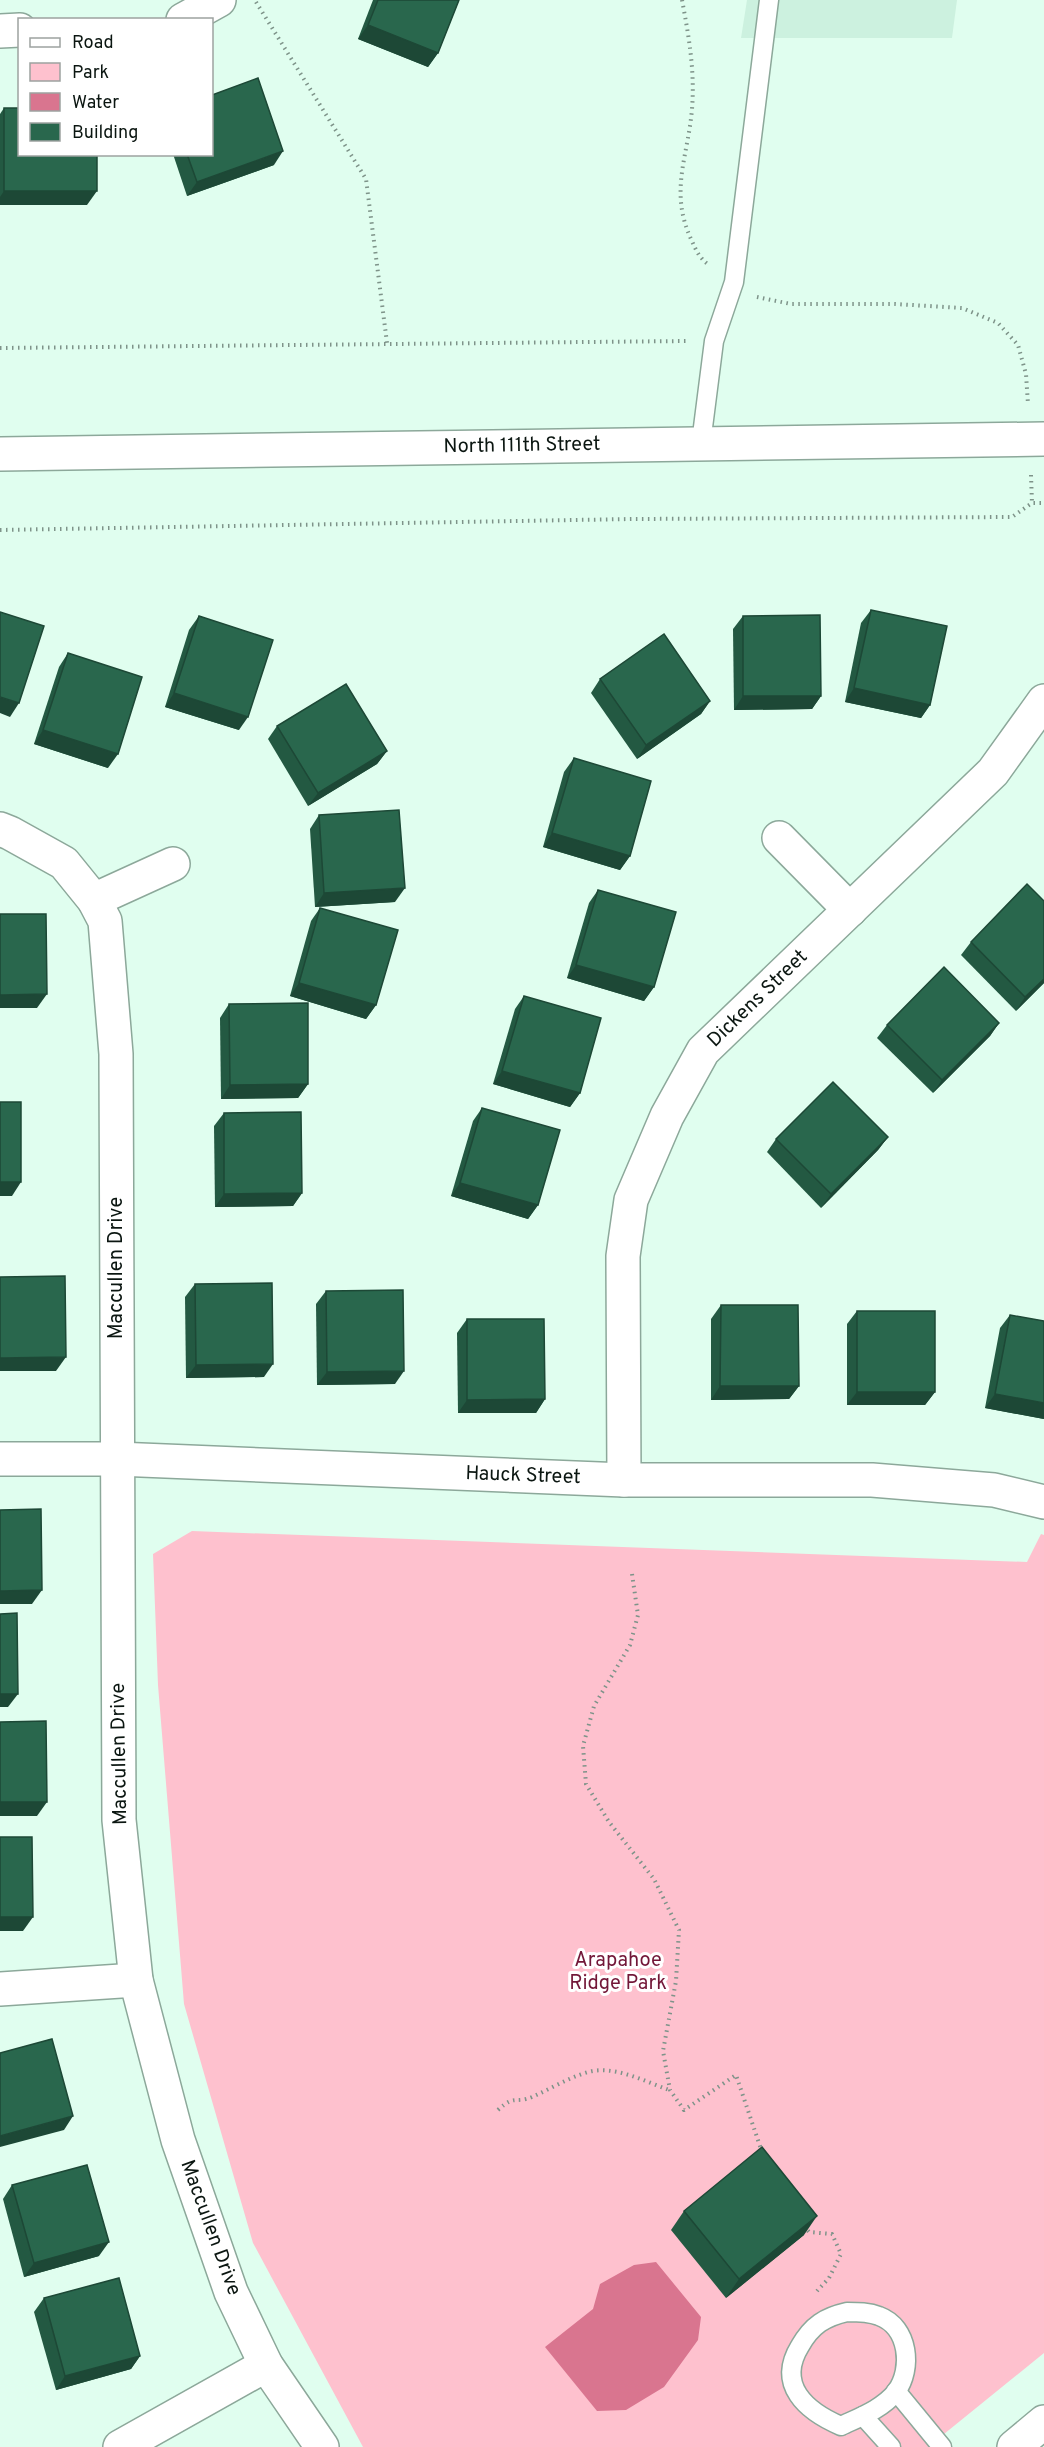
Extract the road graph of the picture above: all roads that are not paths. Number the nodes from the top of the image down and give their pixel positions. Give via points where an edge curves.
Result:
1 (219, 0) edge
2 (769, 0) edge
3 (187, 18) edge
4 (18, 30) edge
5 (0, 31) edge
6 (1044, 439) edge
7 (701, 443) junction
8 (0, 454) edge
9 (1044, 701) edge
10 (0, 829) edge
11 (779, 838) dead end
12 (173, 864) dead end
13 (94, 900) junction
14 (850, 910) junction
15 (117, 1459) junction
16 (0, 1460) edge
17 (624, 1480) junction
18 (1044, 1502) edge
19 (136, 1980) junction
20 (0, 1989) edge
21 (266, 2365) junction
22 (896, 2391) junction
23 (863, 2416) junction
24 (1044, 2422) edge
25 (120, 2447) edge
26 (322, 2447) edge
27 (891, 2447) edge
28 (942, 2447) edge
29 (1014, 2447) edge

1 - 3 street
2 - 7 lane via 734,282 714,341
4 - 5 street
6 - 7 street, North 111th Street
7 - 8 street, North 111th Street
9 - 14 street, Dickens Street via 993,772
10 - 13 street, Maccullen Drive via 64,862
11 - 14 street
12 - 13 street
13 - 15 street, Maccullen Drive via 105,921 117,1066
14 - 17 street, Dickens Street via 704,1051 667,1116 632,1200 623,1256
15 - 16 street, Hauck Street
15 - 17 street, Hauck Street
15 - 19 street, Maccullen Drive via 119,1820
17 - 18 street, Hauck Street via 872,1480 994,1490
19 - 20 street
19 - 21 street, Maccullen Drive via 178,2140 231,2292
21 - 25 street
21 - 26 street, Maccullen Drive
22 - 23 lane via 882,2406
22 - 23 lane via 906,2371 907,2357 897,2329 882,2316 868,2313 828,2316 804,2339 791,2359 790,2374 802,2401 820,2417 841,2426
22 - 28 lane
23 - 27 lane
24 - 29 street

